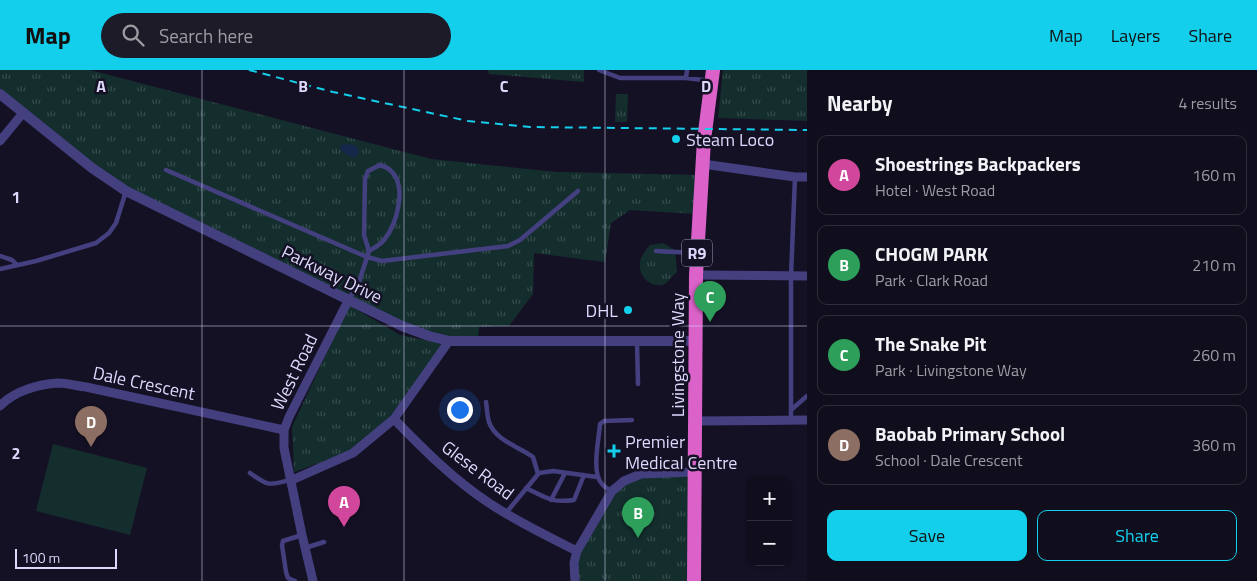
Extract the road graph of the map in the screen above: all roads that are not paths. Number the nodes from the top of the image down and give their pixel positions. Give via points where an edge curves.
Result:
1 (599, 70) edge
2 (687, 70) edge
3 (713, 75) edge
4 (686, 78) junction
5 (0, 94) edge
6 (23, 113) junction
7 (0, 141) edge
8 (703, 164) junction
9 (166, 170) dead end
10 (802, 177) edge
11 (126, 191) junction
12 (578, 191) dead end
13 (369, 251) junction
14 (656, 251) dead end
15 (697, 254) junction
16 (0, 256) edge
17 (367, 257) junction
18 (17, 265) junction
19 (0, 269) edge
20 (696, 275) junction
21 (792, 276) junction
22 (807, 276) edge
23 (349, 300) junction
24 (637, 340) junction
25 (449, 341) junction
26 (695, 341) junction
27 (638, 384) dead end
28 (807, 396) edge
29 (486, 402) dead end
30 (0, 406) edge
31 (791, 410) junction
32 (394, 419) junction
33 (632, 420) dead end
34 (791, 420) junction
35 (807, 420) edge
36 (696, 421) junction
37 (284, 430) junction
38 (693, 472) junction
39 (250, 473) dead end
40 (565, 473) junction
41 (538, 474) junction
42 (584, 475) junction
43 (597, 477) junction
44 (292, 480) junction
45 (526, 488) junction
46 (612, 491) junction
47 (551, 500) junction
48 (506, 513) junction
49 (302, 535) junction
50 (324, 542) dead end
51 (305, 548) junction
52 (576, 551) junction
53 (295, 581) edge
54 (313, 581) edge
55 (575, 581) edge
56 (694, 581) edge

1 - 4 lane via 620,78
2 - 4 lane
3 - 4 lane
3 - 8 highway, Livingstone Way / R9
5 - 6 street, Parkway Drive
6 - 7 street
6 - 11 street, Parkway Drive
8 - 10 street
8 - 15 highway, Livingstone Way / R9
9 - 17 lane
10 - 21 lane
11 - 18 lane via 116,223 96,243
11 - 23 street, Parkway Drive
12 - 17 lane via 520,240 508,246 389,261
13 - 13 lane via 386,237 399,204 396,179 390,170 380,165 368,171 365,179 364,235
13 - 17 lane
14 - 15 lane
15 - 20 highway, Livingstone Way / R9
16 - 18 lane
17 - 23 lane via 358,285
18 - 19 lane
20 - 21 street
20 - 26 highway, Livingstone Way / R9
21 - 22 street
21 - 31 lane
23 - 25 street, Parkway Drive via 402,326
23 - 37 street, West Road
24 - 25 street, Parkway Drive
24 - 26 street, Parkway Drive
24 - 27 lane
25 - 32 street
26 - 36 highway, Livingstone Way / R9
28 - 31 lane
29 - 41 lane via 489,422 494,430 533,457
30 - 37 street, Dale Crescent via 28,389 58,383
31 - 34 lane
32 - 44 street via 353,453
32 - 48 street, Glese Road via 465,485
33 - 43 lane via 602,422
34 - 35 street
34 - 36 street
36 - 38 highway, Livingstone Way / R9
37 - 44 street, West Road via 284,448
38 - 46 street via 641,474 624,481
38 - 56 highway, Livingstone Way / R9
39 - 44 lane via 270,484
40 - 41 lane via 545,471
40 - 42 lane
40 - 47 lane
41 - 45 lane
42 - 43 lane
42 - 47 lane via 574,500
43 - 46 lane
44 - 49 street, West Road
45 - 47 lane
45 - 48 lane
46 - 52 street
48 - 52 street, Glese Road
49 - 51 street, West Road
49 - 53 lane via 283,540 282,545 288,578
50 - 51 lane
51 - 54 street, West Road
52 - 55 street

